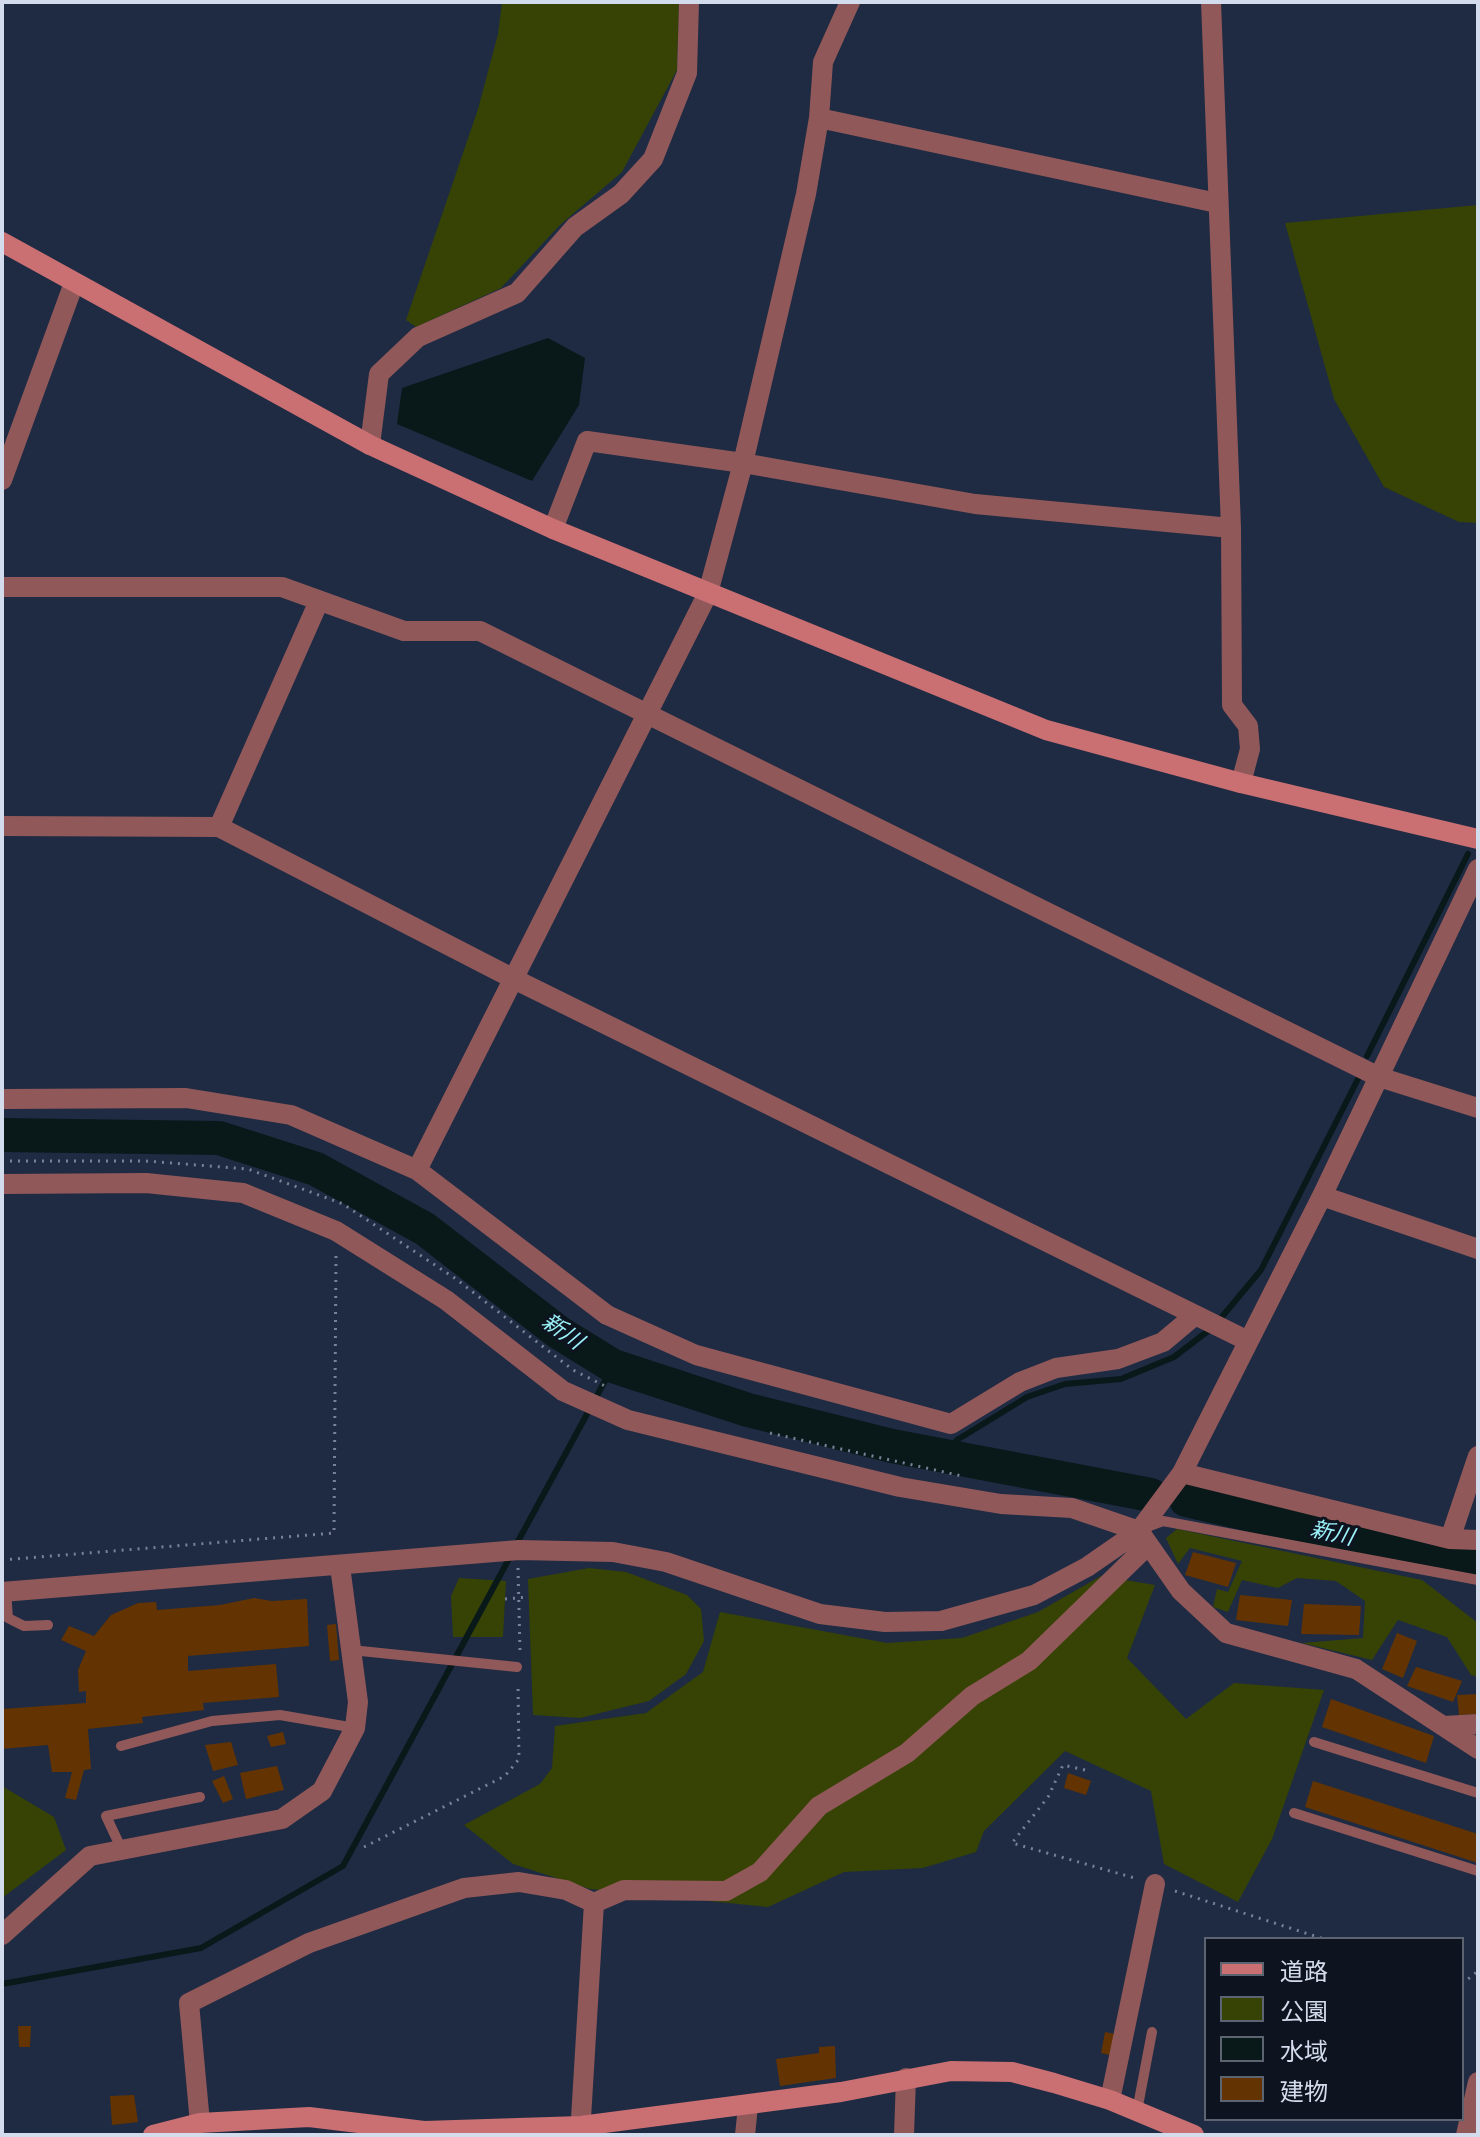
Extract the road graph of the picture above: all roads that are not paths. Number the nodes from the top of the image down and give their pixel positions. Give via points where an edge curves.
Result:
1 (689, 2) edge
2 (850, 2) edge
3 (1211, 2) edge
4 (819, 118) junction
5 (1217, 203) junction
6 (2, 242) edge
7 (74, 283) junction
8 (370, 445) junction
9 (743, 463) junction
10 (2, 480) edge
11 (1231, 528) junction
12 (553, 529) junction
13 (2, 587) edge
14 (708, 593) junction
15 (319, 601) junction
16 (650, 713) junction
17 (1241, 783) junction
18 (2, 826) edge
19 (219, 827) junction
20 (1478, 839) edge
21 (1478, 869) edge
22 (516, 980) junction
23 (1379, 1077) junction
24 (2, 1099) edge
25 (1478, 1108) edge
26 (417, 1170) junction
27 (2, 1184) edge
28 (1322, 1196) junction
29 (1478, 1249) edge
30 (1194, 1316) junction
31 (1246, 1340) junction
32 (1478, 1456) edge
33 (1182, 1473) junction
34 (1143, 1539) junction
35 (1450, 1539) junction
36 (1478, 1540) edge
37 (340, 1566) junction
38 (1478, 1580) edge
39 (4, 1592) edge
40 (48, 1625) dead end
41 (351, 1650) junction
42 (517, 1667) road end
43 (1478, 1724) edge
44 (1444, 1726) junction
45 (355, 1728) junction
46 (1314, 1742) dead end
47 (121, 1746) dead end
48 (1478, 1749) edge
49 (1478, 1793) edge
50 (200, 1797) dead end
51 (1294, 1813) dead end
52 (122, 1850) junction
53 (1478, 1871) edge
54 (1155, 1884) road end
55 (594, 1903) junction
56 (2, 1935) edge
57 (1152, 2032) dead end
58 (906, 2078) junction
59 (1478, 2082) edge
60 (1110, 2100) junction
61 (748, 2106) junction
62 (1137, 2111) junction
63 (200, 2123) junction
64 (309, 2126) edge
65 (581, 2130) edge
66 (423, 2133) edge
67 (153, 2135) edge
68 (745, 2135) edge
69 (904, 2135) edge
70 (1194, 2135) edge
71 (1466, 2135) edge

1 - 8 street via 687,73 653,159 621,194 575,227 517,293 418,337 379,374
2 - 4 street via 823,62
3 - 5 street
4 - 5 street
4 - 9 street
5 - 11 street
6 - 7 street
7 - 8 street
7 - 10 street
8 - 12 street
9 - 11 street via 975,504
9 - 12 street via 587,441
9 - 14 street
11 - 17 street via 1232,705 1248,726 1250,749
12 - 14 street
13 - 15 street via 282,587
14 - 16 street
14 - 17 street via 1046,730
15 - 16 street via 404,631 480,631
15 - 19 street
16 - 22 street
16 - 23 street
17 - 20 street
18 - 19 street
19 - 22 street
21 - 23 street
22 - 26 street
22 - 30 street
23 - 25 street
23 - 28 street
24 - 26 street via 186,1098 291,1115
26 - 30 street via 607,1315 696,1355 951,1424 1020,1382 1056,1368 1118,1359 1163,1342
27 - 34 street via 146,1183 243,1193 336,1231 446,1300 563,1391 628,1420 900,1487 1001,1504 1072,1508
28 - 29 street
28 - 31 street
30 - 31 street
31 - 33 street
32 - 35 street
33 - 34 street
33 - 35 street
34 - 37 street via 1034,1595 941,1621 885,1622 820,1614 666,1562 613,1552 519,1550
34 - 38 lane via 1163,1521
34 - 44 street via 1181,1591 1226,1633 1356,1669
34 - 55 street via 1029,1661 972,1696 907,1753 819,1806 760,1872 726,1891 624,1890
35 - 36 street
37 - 39 street
37 - 41 street
39 - 40 lane via 8,1618 24,1626
41 - 42 lane
41 - 45 street via 358,1702
43 - 44 street
44 - 48 street
45 - 47 lane via 280,1715 212,1721
45 - 52 street via 322,1791 282,1819
46 - 49 lane
50 - 52 lane via 106,1816
51 - 53 lane
52 - 56 street via 90,1856
54 - 60 street
55 - 63 street via 566,1890 519,1882 464,1888 323,1938 189,2003
55 - 65 street
57 - 62 lane
58 - 60 street via 951,2071 1012,2072
58 - 61 street
58 - 69 street
59 - 71 street
60 - 62 street
61 - 65 street
61 - 68 street
62 - 70 street
63 - 64 street
63 - 67 street
64 - 66 street
65 - 66 street

